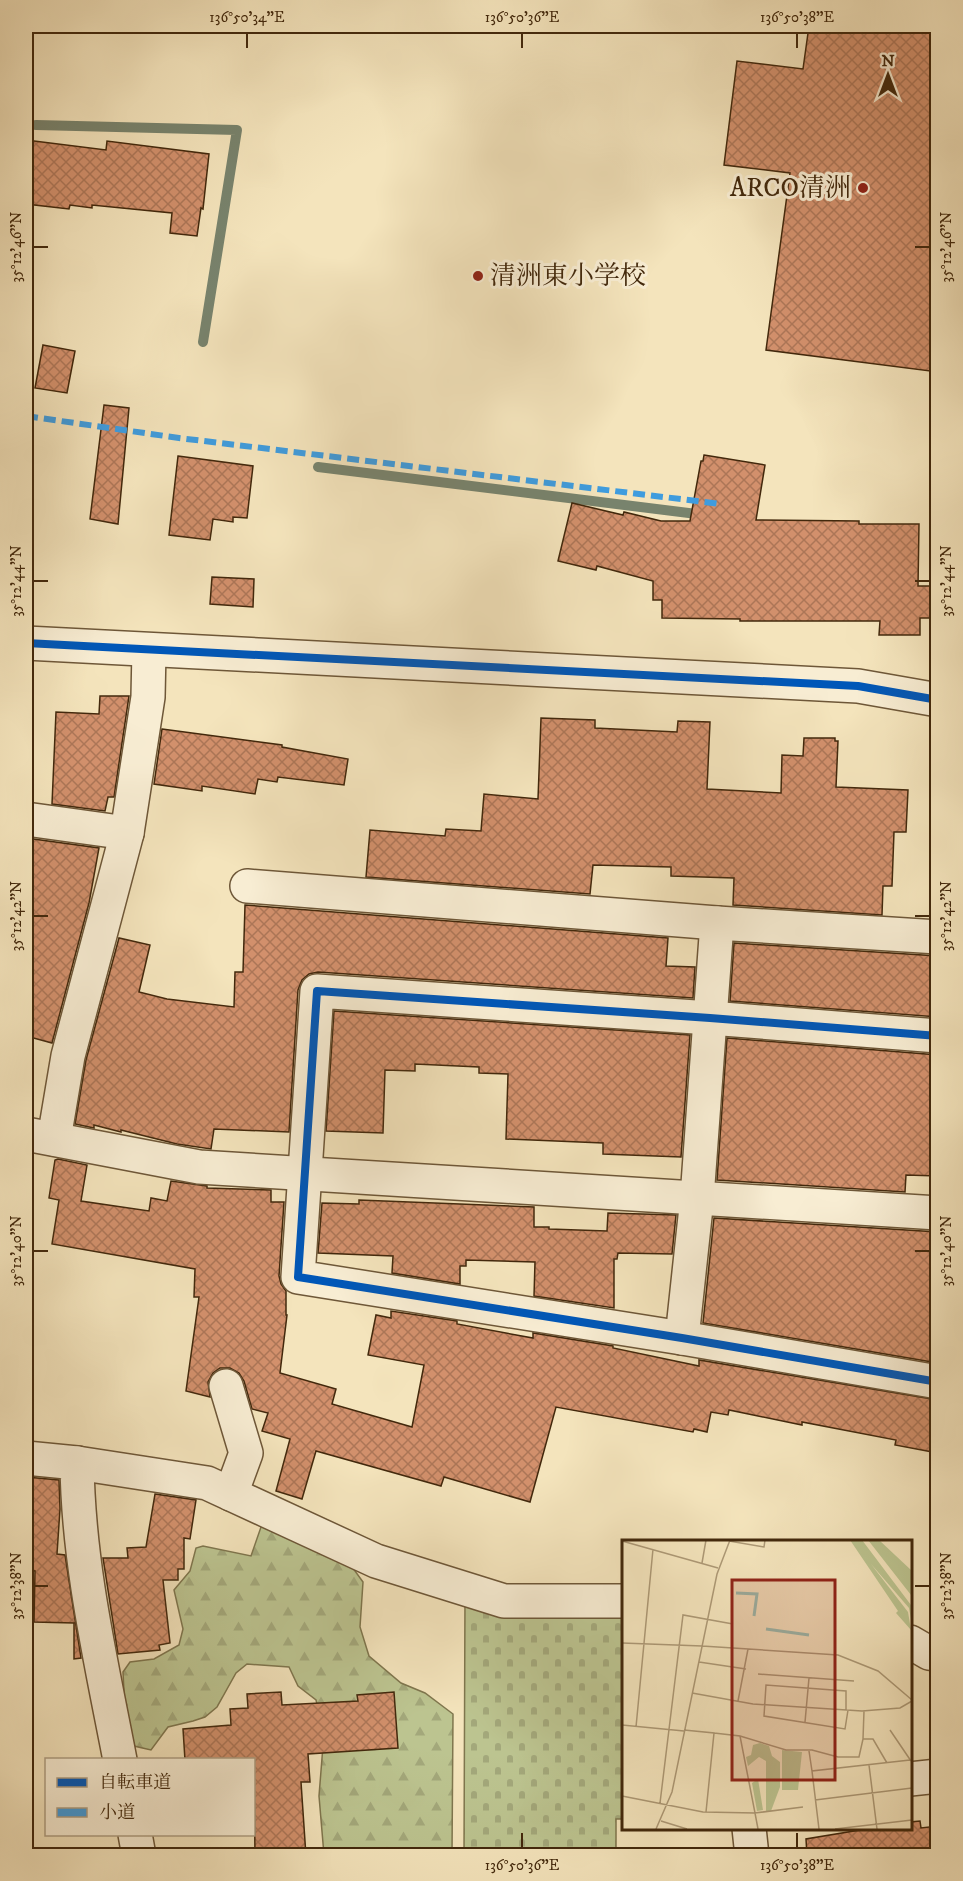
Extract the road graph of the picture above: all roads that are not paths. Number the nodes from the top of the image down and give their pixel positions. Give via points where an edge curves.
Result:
1 (26, 643) edge
2 (149, 650) junction
3 (938, 700) edge
4 (26, 819) edge
5 (128, 833) junction
6 (247, 886) dead end
7 (717, 923) junction
8 (938, 938) edge
9 (710, 1018) junction
10 (938, 1036) edge
11 (40, 1136) edge
12 (306, 1173) junction
13 (696, 1198) junction
14 (938, 1212) edge
15 (682, 1338) junction
16 (938, 1382) edge
17 (226, 1386) dead end
18 (26, 1458) edge
19 (77, 1463) junction
20 (231, 1494) junction
21 (622, 1601) edge
22 (912, 1643) edge
23 (938, 1654) edge
24 (120, 1758) edge
25 (938, 1776) edge
26 (912, 1779) edge
27 (749, 1830) edge
28 (135, 1836) edge
29 (139, 1856) edge
30 (752, 1856) edge

1 - 2 street
2 - 3 street via 858,686
2 - 5 street via 148,697
4 - 5 street
5 - 11 street via 68,1056
6 - 7 street
7 - 8 street
7 - 9 street
9 - 10 street
9 - 12 street via 317,991
9 - 13 street
11 - 12 street via 199,1167
12 - 13 street
12 - 15 street via 298,1277
13 - 14 street
13 - 15 street
15 - 16 street
17 - 20 street via 246,1453
18 - 19 street
19 - 20 street via 207,1483
19 - 24 street via 85,1577
20 - 21 street via 376,1561 504,1601
22 - 23 street
25 - 26 street
27 - 30 street
28 - 29 street

